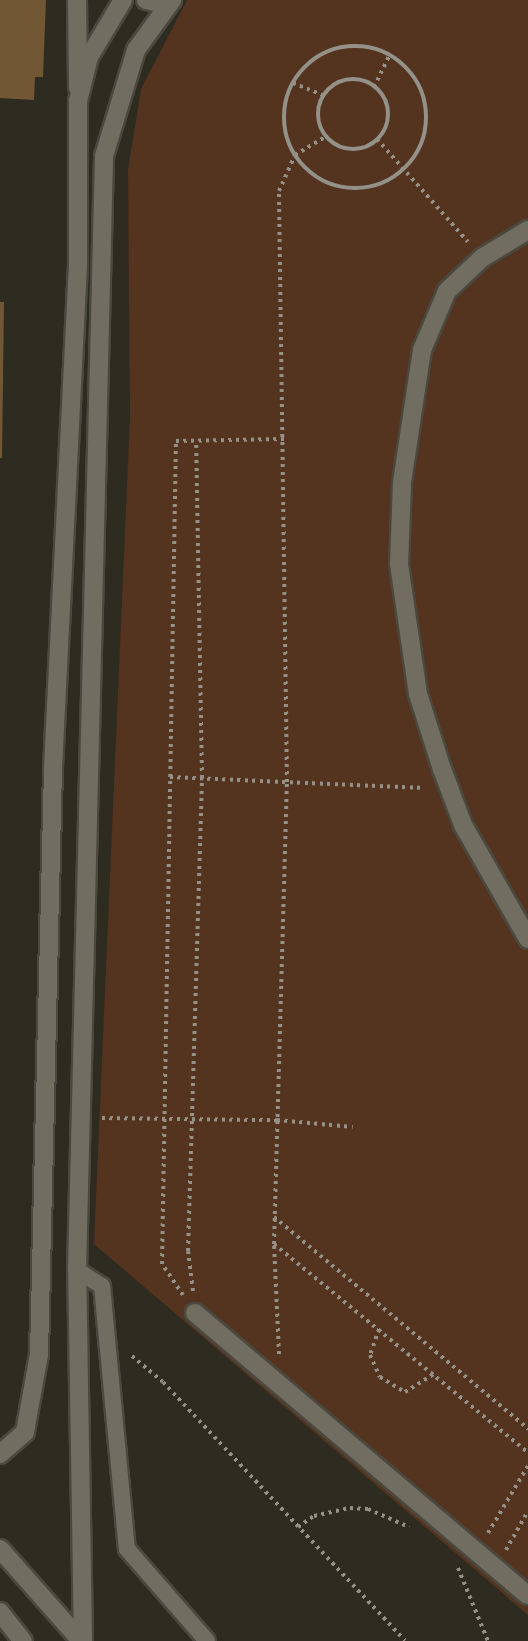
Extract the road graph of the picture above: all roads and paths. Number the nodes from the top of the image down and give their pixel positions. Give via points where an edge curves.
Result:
1 (77, 0) edge
2 (123, 0) edge
3 (146, 0) edge
4 (170, 3) edge
5 (390, 54) junction
6 (292, 83) junction
7 (374, 87) junction
8 (322, 95) junction
9 (78, 101) junction
10 (327, 136) junction
11 (377, 139) junction
12 (295, 155) junction
13 (403, 169) junction
14 (528, 230) edge
15 (482, 258) junction
16 (284, 439) junction
17 (196, 443) junction
18 (170, 777) junction
19 (202, 778) junction
20 (287, 782) junction
21 (449, 789) junction
22 (528, 939) edge
23 (85, 1118) junction
24 (192, 1118) junction
25 (164, 1119) junction
26 (277, 1120) junction
27 (353, 1127) dead end
28 (274, 1217) junction
29 (274, 1244) junction
30 (77, 1270) junction
31 (195, 1313) junction
32 (379, 1329) junction
33 (108, 1355) junction
34 (434, 1374) junction
35 (280, 1385) junction
36 (528, 1429) edge
37 (528, 1453) edge
38 (0, 1454) edge
39 (528, 1466) edge
40 (528, 1511) edge
41 (298, 1527) junction
42 (418, 1531) dead end
43 (0, 1549) edge
44 (477, 1552) junction
45 (455, 1562) dead end
46 (496, 1568) junction
47 (528, 1595) edge
48 (0, 1612) edge
49 (23, 1641) edge
50 (82, 1641) edge
51 (207, 1641) edge
52 (405, 1641) edge
53 (488, 1641) edge

1 - 9 street
2 - 9 street via 89,57
3 - 4 street
4 - 23 street via 136,50 104,156
5 - 6 path via 365,46 331,50 309,63
5 - 7 path
5 - 13 path via 420,84 427,118 419,151
6 - 8 path
6 - 12 path via 284,116
7 - 8 path via 351,79
7 - 11 path via 388,108
8 - 10 path via 318,112
9 - 38 street via 78,264 53,768 39,1354 26,1432
10 - 11 path via 346,149
10 - 12 path
11 - 13 path
12 - 13 path via 314,175 345,188 380,184
12 - 16 path via 279,191
13 - 15 path
14 - 15 street
15 - 21 street via 447,291 422,350 402,483 399,564 406,627 418,694
16 - 17 path
16 - 20 path
17 - 18 path via 176,441
17 - 19 path
18 - 19 path
18 - 25 path
19 - 20 path
19 - 24 path
20 - 21 path
20 - 26 path
21 - 22 street via 463,825
23 - 25 path
23 - 30 street
24 - 25 path
24 - 26 path
24 - 31 path via 188,1251
25 - 31 path via 162,1264
26 - 27 path
26 - 28 path
28 - 29 path
28 - 36 path
29 - 32 path
29 - 35 path
30 - 33 lane via 102,1286
30 - 50 street
31 - 35 street
32 - 34 path
32 - 34 path via 370,1355 380,1377 405,1392
33 - 41 path via 129,1354 163,1382
33 - 51 lane via 127,1549
34 - 37 path
35 - 44 street
39 - 44 path
40 - 46 path
41 - 42 path via 314,1515 350,1508 368,1509
41 - 52 path
43 - 50 street
44 - 46 street
45 - 53 path
46 - 47 street
48 - 49 street

